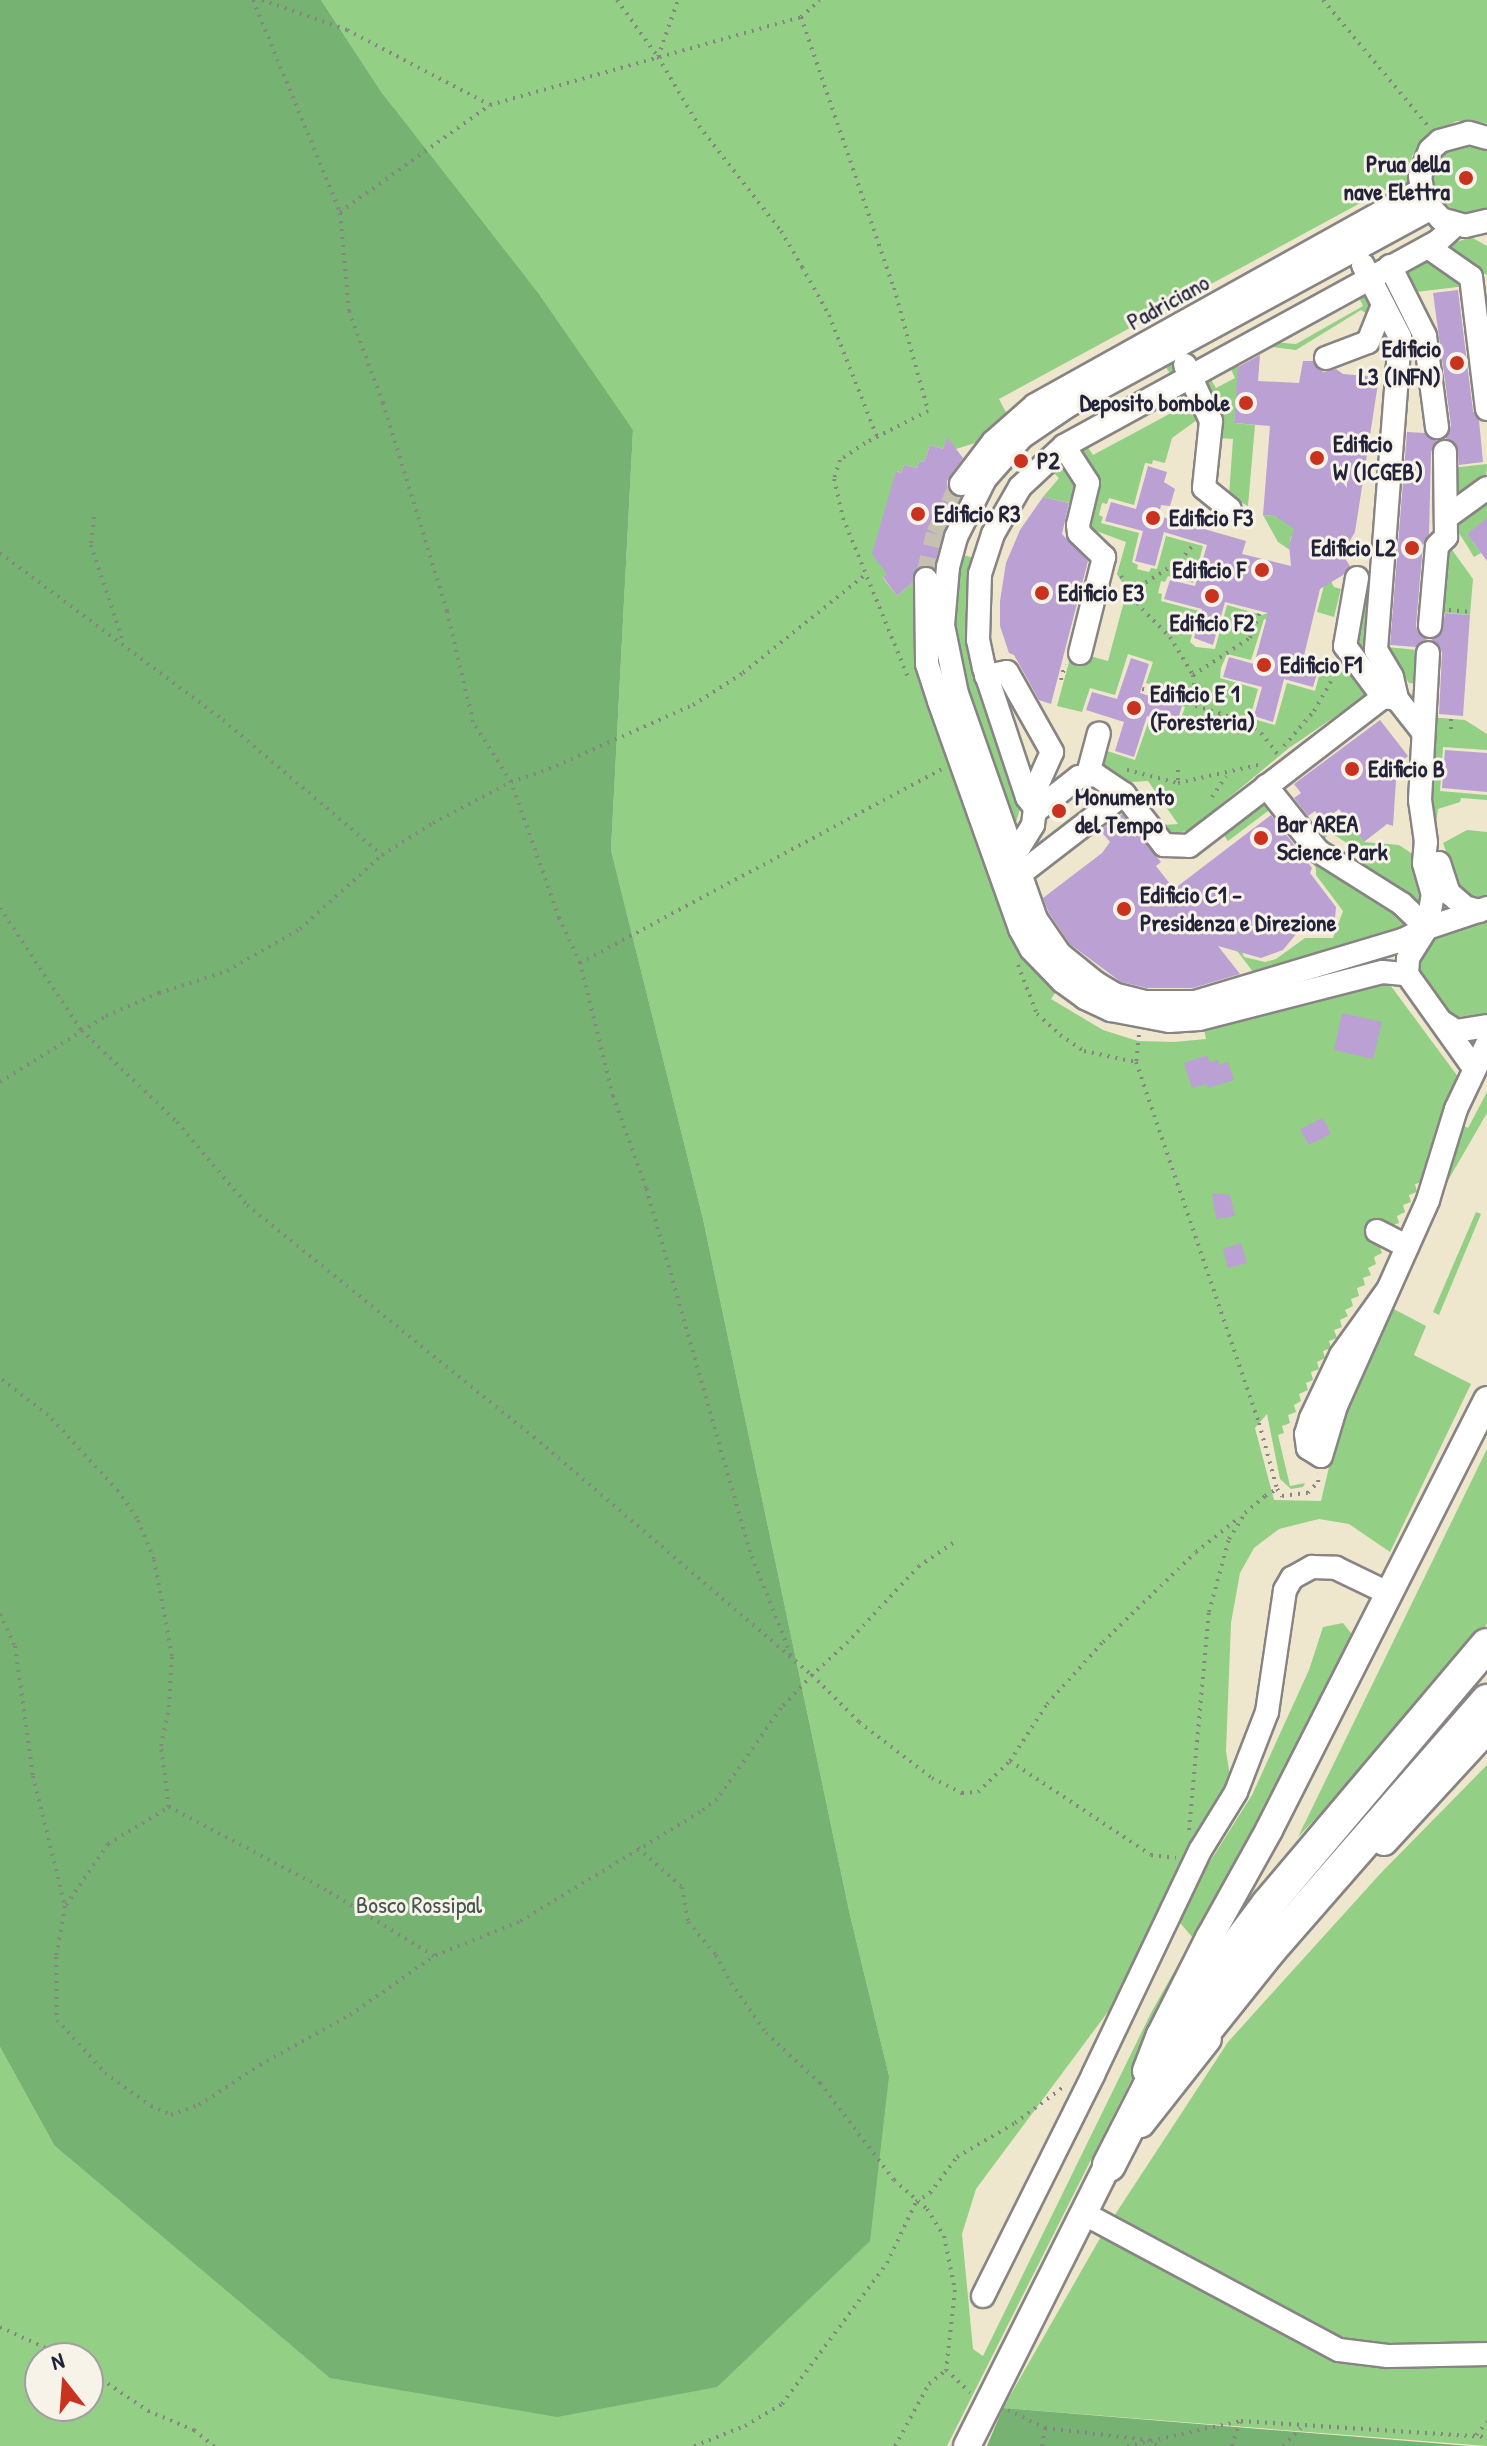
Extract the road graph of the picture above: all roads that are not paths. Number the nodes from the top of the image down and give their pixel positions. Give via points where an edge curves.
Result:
1 (1487, 138) edge
2 (1425, 199) junction
3 (1476, 226) edge
4 (1351, 242) junction
5 (1428, 247) junction
6 (1390, 266) junction
7 (1369, 277) junction
8 (1383, 305) junction
9 (1172, 340) junction
10 (1326, 358) dead end
11 (1190, 376) junction
12 (1487, 409) edge
13 (1437, 427) dead end
14 (1064, 446) junction
15 (1445, 452) dead end
16 (961, 484) tunnel mouth
17 (1487, 488) edge
18 (1230, 509) dead end
19 (1447, 517) junction
20 (1357, 578) dead end
21 (926, 579) tunnel mouth
22 (1430, 626) dead end
23 (1080, 653) dead end
24 (1428, 653) dead end
25 (986, 676) junction
26 (1390, 698) junction
27 (1423, 732) junction
28 (1099, 733) dead end
29 (1088, 774) junction
30 (1266, 786) junction
31 (1124, 794) junction
32 (1037, 810) junction
33 (1426, 842) junction
34 (1011, 849) junction
35 (1011, 877) junction
36 (1483, 909) edge
37 (1427, 928) junction
38 (1407, 974) junction
39 (1250, 997) junction
40 (1441, 1021) junction
41 (1487, 1026) edge
42 (1487, 1044) edge
43 (1474, 1068) junction
44 (1377, 1231) dead end
45 (1407, 1246) junction
46 (1487, 1400) edge
47 (1321, 1456) road end
48 (1390, 1594) junction
49 (1487, 1645) edge
50 (1487, 1701) edge
51 (1487, 1730) edge
52 (1109, 2165) junction
53 (1083, 2213) junction
54 (983, 2296) dead end
55 (1487, 2354) edge
56 (967, 2446) edge

1 - 2 street via 1469,133 1440,141 1423,162
2 - 3 street
2 - 4 street, Padriciano
3 - 5 street
4 - 7 street
4 - 9 street, Padriciano
5 - 6 street
5 - 12 street via 1471,277
6 - 7 street
6 - 13 street via 1425,336
7 - 8 street
7 - 11 street
8 - 10 street via 1368,342
8 - 26 street via 1400,337 1376,650 1392,677
9 - 11 street
9 - 16 street, Padriciano via 1035,405 993,442
9 - 34 street via 1022,437 985,479 956,537 944,595 948,658
11 - 14 street
11 - 18 street via 1211,421 1204,488
14 - 23 street via 1088,483 1079,533 1104,557
14 - 25 street via 1020,487 985,557 977,595
15 - 19 street
17 - 19 street
19 - 22 street via 1446,537 1437,546
20 - 26 street via 1345,646
21 - 35 street via 927,664
24 - 27 street
25 - 32 street via 1027,797
25 - 32 street via 1007,672 1052,752 1038,783
26 - 27 street
26 - 30 street
27 - 33 street via 1420,800
28 - 29 street
29 - 31 street
29 - 32 street
30 - 31 street via 1189,846 1164,845
30 - 37 street via 1318,851 1402,904
31 - 35 street
32 - 34 street via 1027,836
33 - 36 street via 1449,893 1465,907
33 - 37 street via 1424,863 1433,895
34 - 35 street
35 - 39 street via 1067,974 1145,1002
36 - 37 street
37 - 38 street via 1413,945
37 - 39 street
38 - 39 street via 1382,972
38 - 40 street
40 - 41 street via 1456,1031
40 - 43 street
42 - 43 street
43 - 45 street
44 - 45 street
45 - 47 street via 1336,1406
46 - 48 main road
48 - 52 main road via 1160,2035
48 - 54 street via 1336,1568 1312,1567 1292,1578 1285,1590 1274,1679 1259,1737 1236,1792 1198,1855
49 - 52 highway via 1216,1973
50 - 52 highway via 1196,2040
51 - 52 main road via 1268,1967
52 - 53 main road
53 - 55 street via 1339,2350 1388,2356
53 - 56 main road

